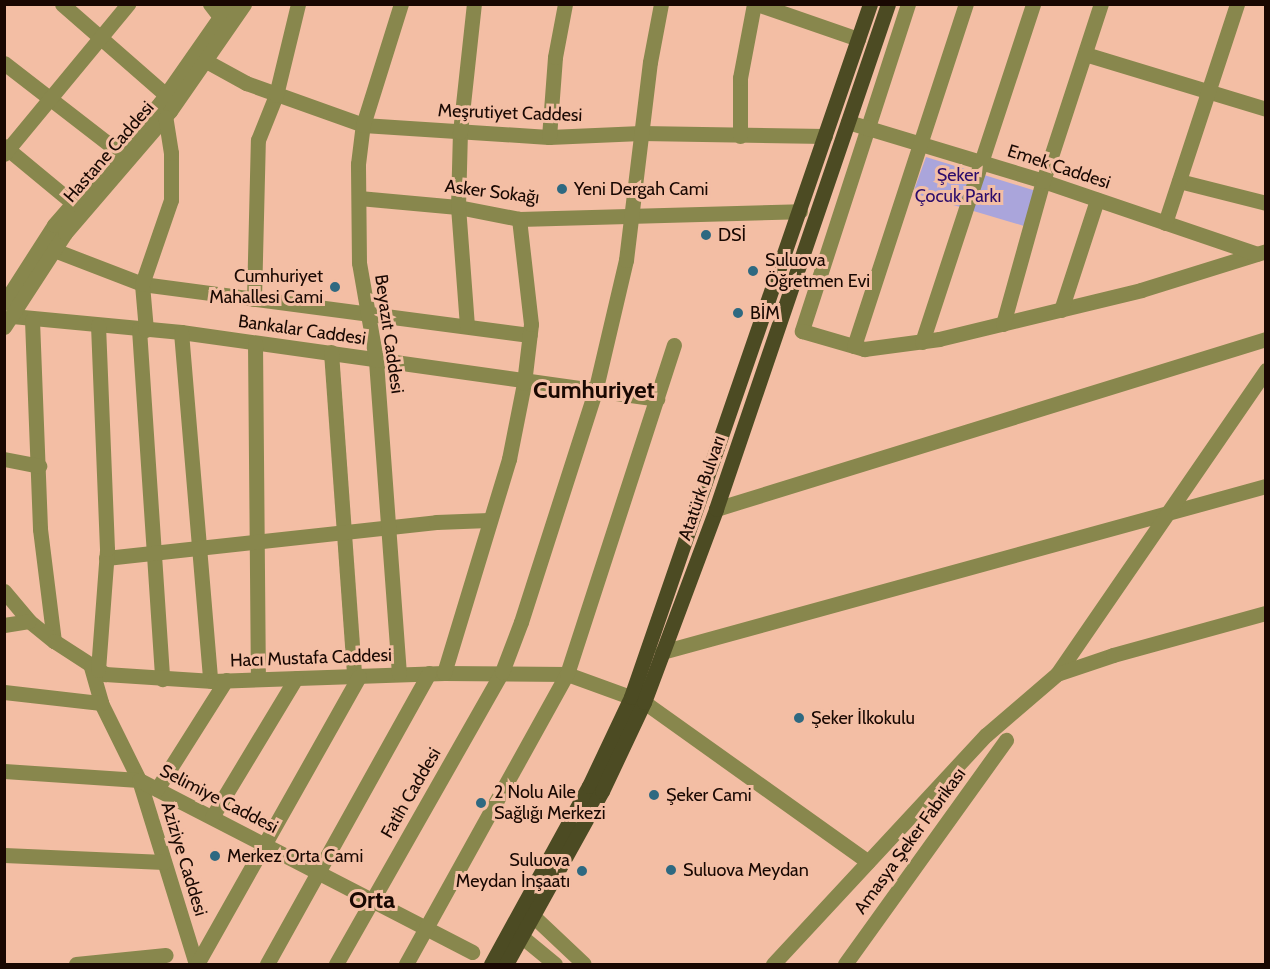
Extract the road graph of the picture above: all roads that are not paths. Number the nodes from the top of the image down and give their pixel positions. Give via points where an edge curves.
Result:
1 (62, 4) edge
2 (128, 4) edge
3 (210, 4) edge
4 (244, 4) edge
5 (298, 4) edge
6 (401, 4) edge
7 (474, 4) edge
8 (565, 4) edge
9 (661, 4) edge
10 (756, 4) edge
11 (870, 4) edge
12 (888, 4) edge
13 (908, 4) edge
14 (966, 4) edge
15 (1033, 4) edge
16 (1101, 4) edge
17 (1237, 4) edge
18 (224, 11) edge
19 (99, 36) junction
20 (858, 39) junction
21 (1085, 54) junction
22 (206, 61) junction
23 (4, 63) edge
24 (1208, 91) junction
25 (166, 95) junction
26 (276, 95) junction
27 (50, 97) junction
28 (1266, 109) edge
29 (165, 117) junction
30 (848, 122) junction
31 (363, 125) junction
32 (868, 128) junction
33 (460, 132) junction
34 (641, 133) junction
35 (740, 136) junction
36 (825, 136) junction
37 (549, 137) junction
38 (920, 144) junction
39 (6, 150) edge
40 (118, 151) junction
41 (982, 163) junction
42 (1043, 181) junction
43 (1179, 181) junction
44 (358, 198) junction
45 (1097, 200) junction
46 (73, 203) junction
47 (1266, 203) edge
48 (459, 207) junction
49 (800, 211) junction
50 (632, 218) junction
51 (519, 219) junction
52 (1165, 223) junction
53 (54, 250) junction
54 (1261, 252) edge
55 (142, 284) junction
56 (254, 299) junction
57 (1060, 310) junction
58 (7, 316) edge
59 (369, 316) junction
60 (32, 320) junction
61 (1003, 324) junction
62 (98, 325) junction
63 (467, 326) junction
64 (142, 329) junction
65 (181, 332) junction
66 (530, 335) junction
67 (1266, 339) edge
68 (922, 342) junction
69 (255, 344) junction
70 (674, 345) dead end
71 (854, 346) junction
72 (331, 351) junction
73 (376, 360) junction
74 (1266, 370) edge
75 (524, 383) junction
76 (595, 392) junction
77 (657, 399) junction
78 (4, 459) edge
79 (39, 466) junction
80 (1266, 486) edge
81 (716, 509) junction
82 (1168, 512) junction
83 (489, 520) junction
84 (390, 528) junction
85 (344, 533) junction
86 (259, 542) junction
87 (202, 548) junction
88 (156, 553) junction
89 (106, 558) junction
90 (4, 591) edge
91 (1266, 614) edge
92 (29, 621) junction
93 (4, 625) edge
94 (54, 641) junction
95 (662, 652) junction
96 (94, 669) junction
97 (502, 672) junction
98 (436, 673) junction
99 (399, 674) junction
100 (567, 674) junction
101 (1057, 674) junction
102 (356, 676) junction
103 (296, 678) junction
104 (162, 679) junction
105 (258, 679) junction
106 (226, 680) junction
107 (210, 681) junction
108 (4, 692) edge
109 (638, 700) junction
110 (101, 703) junction
111 (1006, 740) dead end
112 (4, 771) edge
113 (139, 780) junction
114 (157, 789) junction
115 (212, 818) junction
116 (266, 845) junction
117 (4, 855) edge
118 (164, 862) junction
119 (868, 862) junction
120 (318, 872) junction
121 (372, 900) junction
122 (532, 915) junction
123 (426, 928) junction
124 (521, 936) junction
125 (472, 952) dead end
126 (166, 955) dead end
127 (76, 964) edge
128 (197, 964) edge
129 (267, 964) edge
130 (336, 964) edge
131 (406, 964) edge
132 (491, 964) edge
133 (506, 964) edge
134 (555, 964) edge
135 (584, 964) edge
136 (773, 964) edge
137 (845, 964) edge

1 - 19 street
2 - 19 street
3 - 18 street
4 - 22 street, Hastane Caddesi
5 - 26 street
6 - 31 street, Beyazıt Caddesi
7 - 33 street
8 - 37 street via 555,57
9 - 34 street, Fatih Caddesi
10 - 20 street
10 - 35 street via 740,78
11 - 20 main road, Atatürk Bulvarı
12 - 30 main road, Atatürk Bulvarı
13 - 32 street
14 - 38 street
15 - 41 street
16 - 21 street
17 - 24 street
18 - 25 street, Hastane Caddesi
19 - 25 street
19 - 27 street
20 - 36 main road, Atatürk Bulvarı
21 - 24 street
21 - 42 street
22 - 26 street, Meşrutiyet Caddesi
22 - 29 street, Hastane Caddesi
23 - 27 street
24 - 28 street
24 - 43 street
25 - 40 street, Hastane Caddesi
26 - 31 street, Meşrutiyet Caddesi
26 - 56 street via 258,140
27 - 39 street
27 - 40 street
29 - 53 street, Hastane Caddesi
29 - 55 street via 171,153 171,200
30 - 32 street, Emek Caddesi
30 - 81 main road, Atatürk Bulvarı
31 - 33 street, Meşrutiyet Caddesi
31 - 44 street, Beyazıt Caddesi
32 - 38 street, Emek Caddesi
32 - 71 street via 802,331
33 - 37 street, Meşrutiyet Caddesi
33 - 48 street
34 - 35 street, Meşrutiyet Caddesi
34 - 37 street, Meşrutiyet Caddesi
34 - 50 street, Fatih Caddesi
35 - 36 street, Meşrutiyet Caddesi
36 - 49 main road, Atatürk Bulvarı
38 - 41 street, Emek Caddesi
38 - 71 street
39 - 46 street
40 - 46 street, Hastane Caddesi
41 - 42 street, Emek Caddesi
41 - 68 street
42 - 45 street, Emek Caddesi
42 - 61 street
43 - 47 street
43 - 52 street
44 - 48 street, Asker Sokağı
44 - 59 street, Beyazıt Caddesi via 359,263
45 - 52 street, Emek Caddesi
45 - 57 street
46 - 58 street, Hastane Caddesi via 54,225
48 - 51 street, Asker Sokağı
48 - 63 street
49 - 50 street, Asker Sokağı
49 - 109 main road, Atatürk Bulvarı
50 - 51 street, Asker Sokağı
50 - 76 street, Fatih Caddesi
51 - 66 street
52 - 54 street, Emek Caddesi
53 - 55 street
53 - 58 street, Hastane Caddesi
54 - 57 street
55 - 56 street
55 - 64 street
56 - 59 street
57 - 61 street
58 - 60 street, Bankalar Caddesi
59 - 63 street
59 - 73 street, Beyazıt Caddesi
60 - 62 street, Bankalar Caddesi
60 - 79 street
61 - 68 street
62 - 64 street, Bankalar Caddesi
62 - 89 street
63 - 66 street
64 - 65 street, Bankalar Caddesi
64 - 88 street
65 - 69 street, Bankalar Caddesi
65 - 87 street
66 - 75 street
67 - 81 street
68 - 71 street via 864,349
69 - 72 street, Bankalar Caddesi
69 - 86 street
70 - 77 street
72 - 73 street, Bankalar Caddesi
72 - 85 street
73 - 75 street, Bankalar Caddesi
73 - 84 street, Beyazıt Caddesi
74 - 82 street
75 - 76 street, Bankalar Caddesi
75 - 83 street via 509,459
76 - 77 street, Bankalar Caddesi
76 - 97 street, Fatih Caddesi
77 - 100 street
78 - 79 street
79 - 94 street via 40,529
80 - 82 street
81 - 95 main road, Atatürk Bulvarı
82 - 95 street
82 - 101 street
83 - 84 street
83 - 98 street
84 - 85 street
84 - 99 street, Beyazıt Caddesi
85 - 86 street
85 - 102 street
86 - 87 street
86 - 105 street
87 - 88 street
87 - 107 street
88 - 89 street
88 - 104 street
89 - 96 street
90 - 92 street, Hacı Mustafa Caddesi
91 - 101 street
92 - 93 street
92 - 94 street, Hacı Mustafa Caddesi
94 - 96 street, Hacı Mustafa Caddesi
95 - 109 main road, Atatürk Bulvarı
96 - 104 street, Hacı Mustafa Caddesi
96 - 110 street, Aziziye Caddesi
97 - 98 street, Hacı Mustafa Caddesi
97 - 100 street, Hacı Mustafa Caddesi
97 - 121 street, Fatih Caddesi
98 - 99 street, Hacı Mustafa Caddesi
98 - 120 street
99 - 102 street, Hacı Mustafa Caddesi
100 - 109 street, Hacı Mustafa Caddesi
100 - 123 street
101 - 119 street via 986,735
102 - 103 street, Hacı Mustafa Caddesi
102 - 116 street
103 - 105 street, Hacı Mustafa Caddesi
103 - 115 street
104 - 107 street, Hacı Mustafa Caddesi
105 - 106 street, Hacı Mustafa Caddesi
106 - 107 street, Hacı Mustafa Caddesi
106 - 114 street
108 - 110 street
109 - 119 street, Hacı Mustafa Caddesi
109 - 122 main road, Atatürk Bulvarı via 602,791
109 - 132 main road, Atatürk Bulvarı
110 - 113 street, Aziziye Caddesi
111 - 137 street, Amasya Şeker Fabrikası
112 - 113 street
113 - 114 street, Selimiye Caddesi
113 - 118 street, Aziziye Caddesi
114 - 115 street, Selimiye Caddesi
115 - 116 street, Selimiye Caddesi
116 - 120 street, Selimiye Caddesi
116 - 128 street
117 - 118 street
118 - 128 street, Aziziye Caddesi
119 - 136 street
120 - 121 street, Selimiye Caddesi
120 - 129 street
121 - 123 street, Selimiye Caddesi
121 - 130 street, Fatih Caddesi
122 - 124 main road, Atatürk Bulvarı
122 - 135 street
123 - 125 street, Selimiye Caddesi
123 - 131 street
124 - 133 main road, Atatürk Bulvarı
124 - 134 street
126 - 127 street

